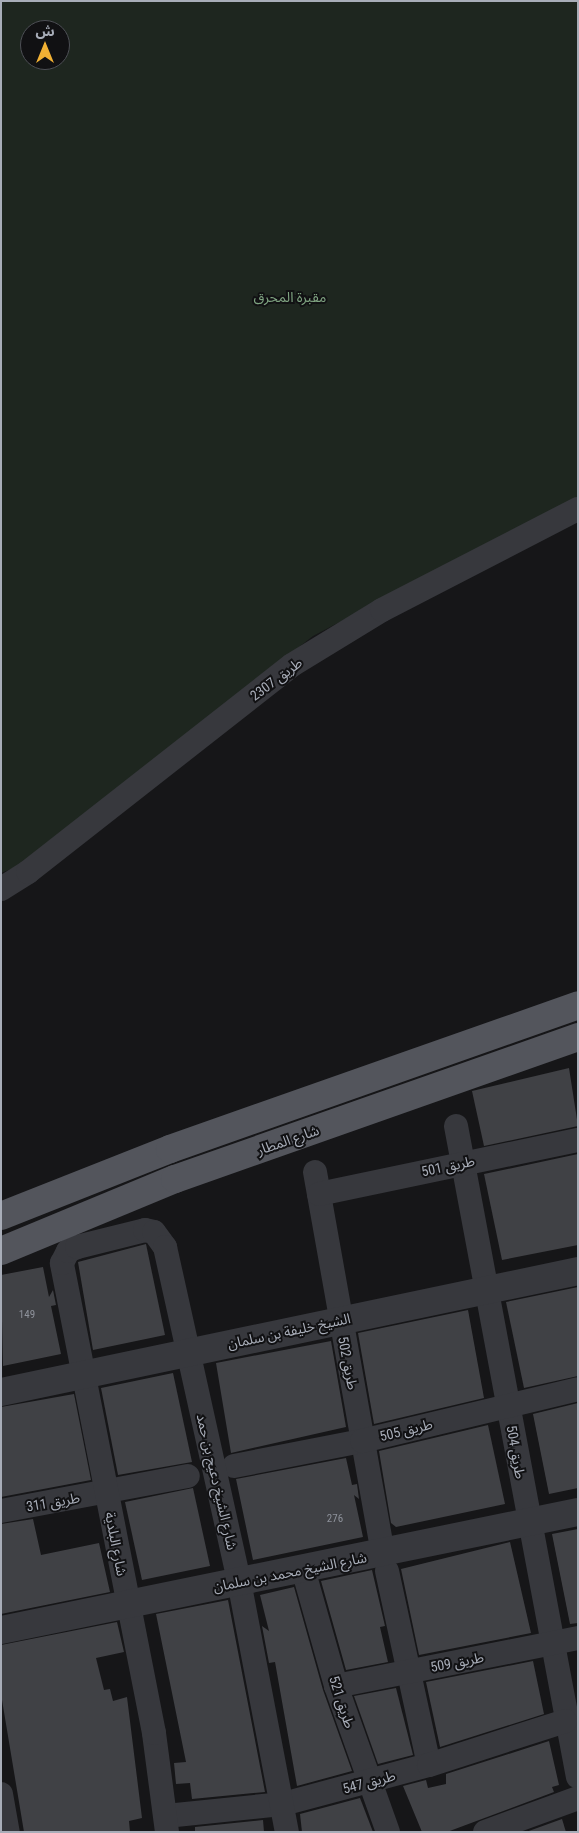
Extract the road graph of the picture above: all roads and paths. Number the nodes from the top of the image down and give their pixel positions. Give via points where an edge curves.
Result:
1 (578, 509) edge
2 (1, 889) edge
3 (578, 1005) edge
4 (578, 1037) edge
5 (456, 1126) dead end
6 (578, 1140) edge
7 (462, 1163) junction
8 (317, 1183) joint
9 (1, 1216) edge
10 (1, 1251) edge
11 (64, 1257) joint
12 (578, 1271) edge
13 (486, 1288) junction
14 (340, 1320) junction
15 (189, 1352) junction
16 (83, 1375) junction
17 (578, 1389) edge
18 (1, 1392) edge
19 (508, 1404) junction
20 (362, 1441) junction
21 (234, 1466) dead end
22 (188, 1476) dead end
23 (106, 1493) junction
24 (1, 1511) edge
25 (578, 1512) edge
26 (528, 1522) junction
27 (385, 1562) junction
28 (303, 1569) junction
29 (240, 1581) junction
30 (127, 1604) junction
31 (1, 1630) edge
32 (578, 1638) edge
33 (551, 1644) junction
34 (408, 1672) junction
35 (336, 1686) junction
36 (566, 1721) junction
37 (575, 1753) edge
38 (429, 1765) junction
39 (578, 1777) edge
40 (368, 1782) junction
41 (1, 1794) edge
42 (578, 1798) edge
43 (283, 1804) junction
44 (167, 1824) edge
45 (8, 1832) edge
46 (287, 1832) edge
47 (388, 1832) edge
48 (485, 1832) edge

1 - 2 street, طريق 2307 via 382,610 292,665 28,872
3 - 9 main road via 170,1150
4 - 10 main road, شارع المطار via 176,1179
5 - 7 street, طريق 504
6 - 7 street, طريق 501
7 - 8 street, طريق 501
7 - 13 street, طريق 504
8 - 14 street, طريق 502
11 - 15 street, شارع الشيخ دعيج بن حمد via 77,1247 136,1230 154,1232 165,1247
11 - 16 street, شارع البلدية
12 - 13 street, الشيخ خليفة بن سلمان
13 - 14 street, الشيخ خليفة بن سلمان
13 - 19 street, طريق 504
14 - 15 street, الشيخ خليفة بن سلمان
14 - 20 street, طريق 502
15 - 16 street, الشيخ خليفة بن سلمان
15 - 29 street, شارع الشيخ دعيج بن حمد
16 - 18 street, الشيخ خليفة بن سلمان
16 - 23 street, شارع البلدية
17 - 19 street, طريق 505
19 - 20 street, طريق 505
19 - 26 street, طريق 504
20 - 21 street, طريق 505
20 - 27 street, طريق 502
22 - 23 street
23 - 24 street, طريق 311
23 - 30 street, شارع البلدية
25 - 26 street, شارع الشيخ محمد بن سلمان
26 - 27 street, شارع الشيخ محمد بن سلمان
26 - 33 street, طريق 504
27 - 28 street, شارع الشيخ محمد بن سلمان
27 - 34 street, طريق 502
28 - 29 street, شارع الشيخ محمد بن سلمان
28 - 35 street, طريق 521
29 - 30 street, شارع الشيخ محمد بن سلمان
29 - 43 street, شارع الشيخ دعيج بن حمد
30 - 31 street, شارع الشيخ محمد بن سلمان
30 - 44 street, شارع البلدية via 154,1733
32 - 33 street, طريق 509
33 - 34 street, طريق 509
33 - 36 street, طريق 504
34 - 35 street, طريق 509
34 - 38 street, طريق 502
35 - 40 street, طريق 521
36 - 37 street, طريق 504
36 - 38 street, طريق 547
37 - 39 street, طريق 504
38 - 40 street, طريق 547
40 - 43 street, طريق 547
40 - 47 street, طريق 521
41 - 45 street
42 - 48 street
43 - 44 street, طريق 547
43 - 46 street, شارع الشيخ دعيج بن حمد

